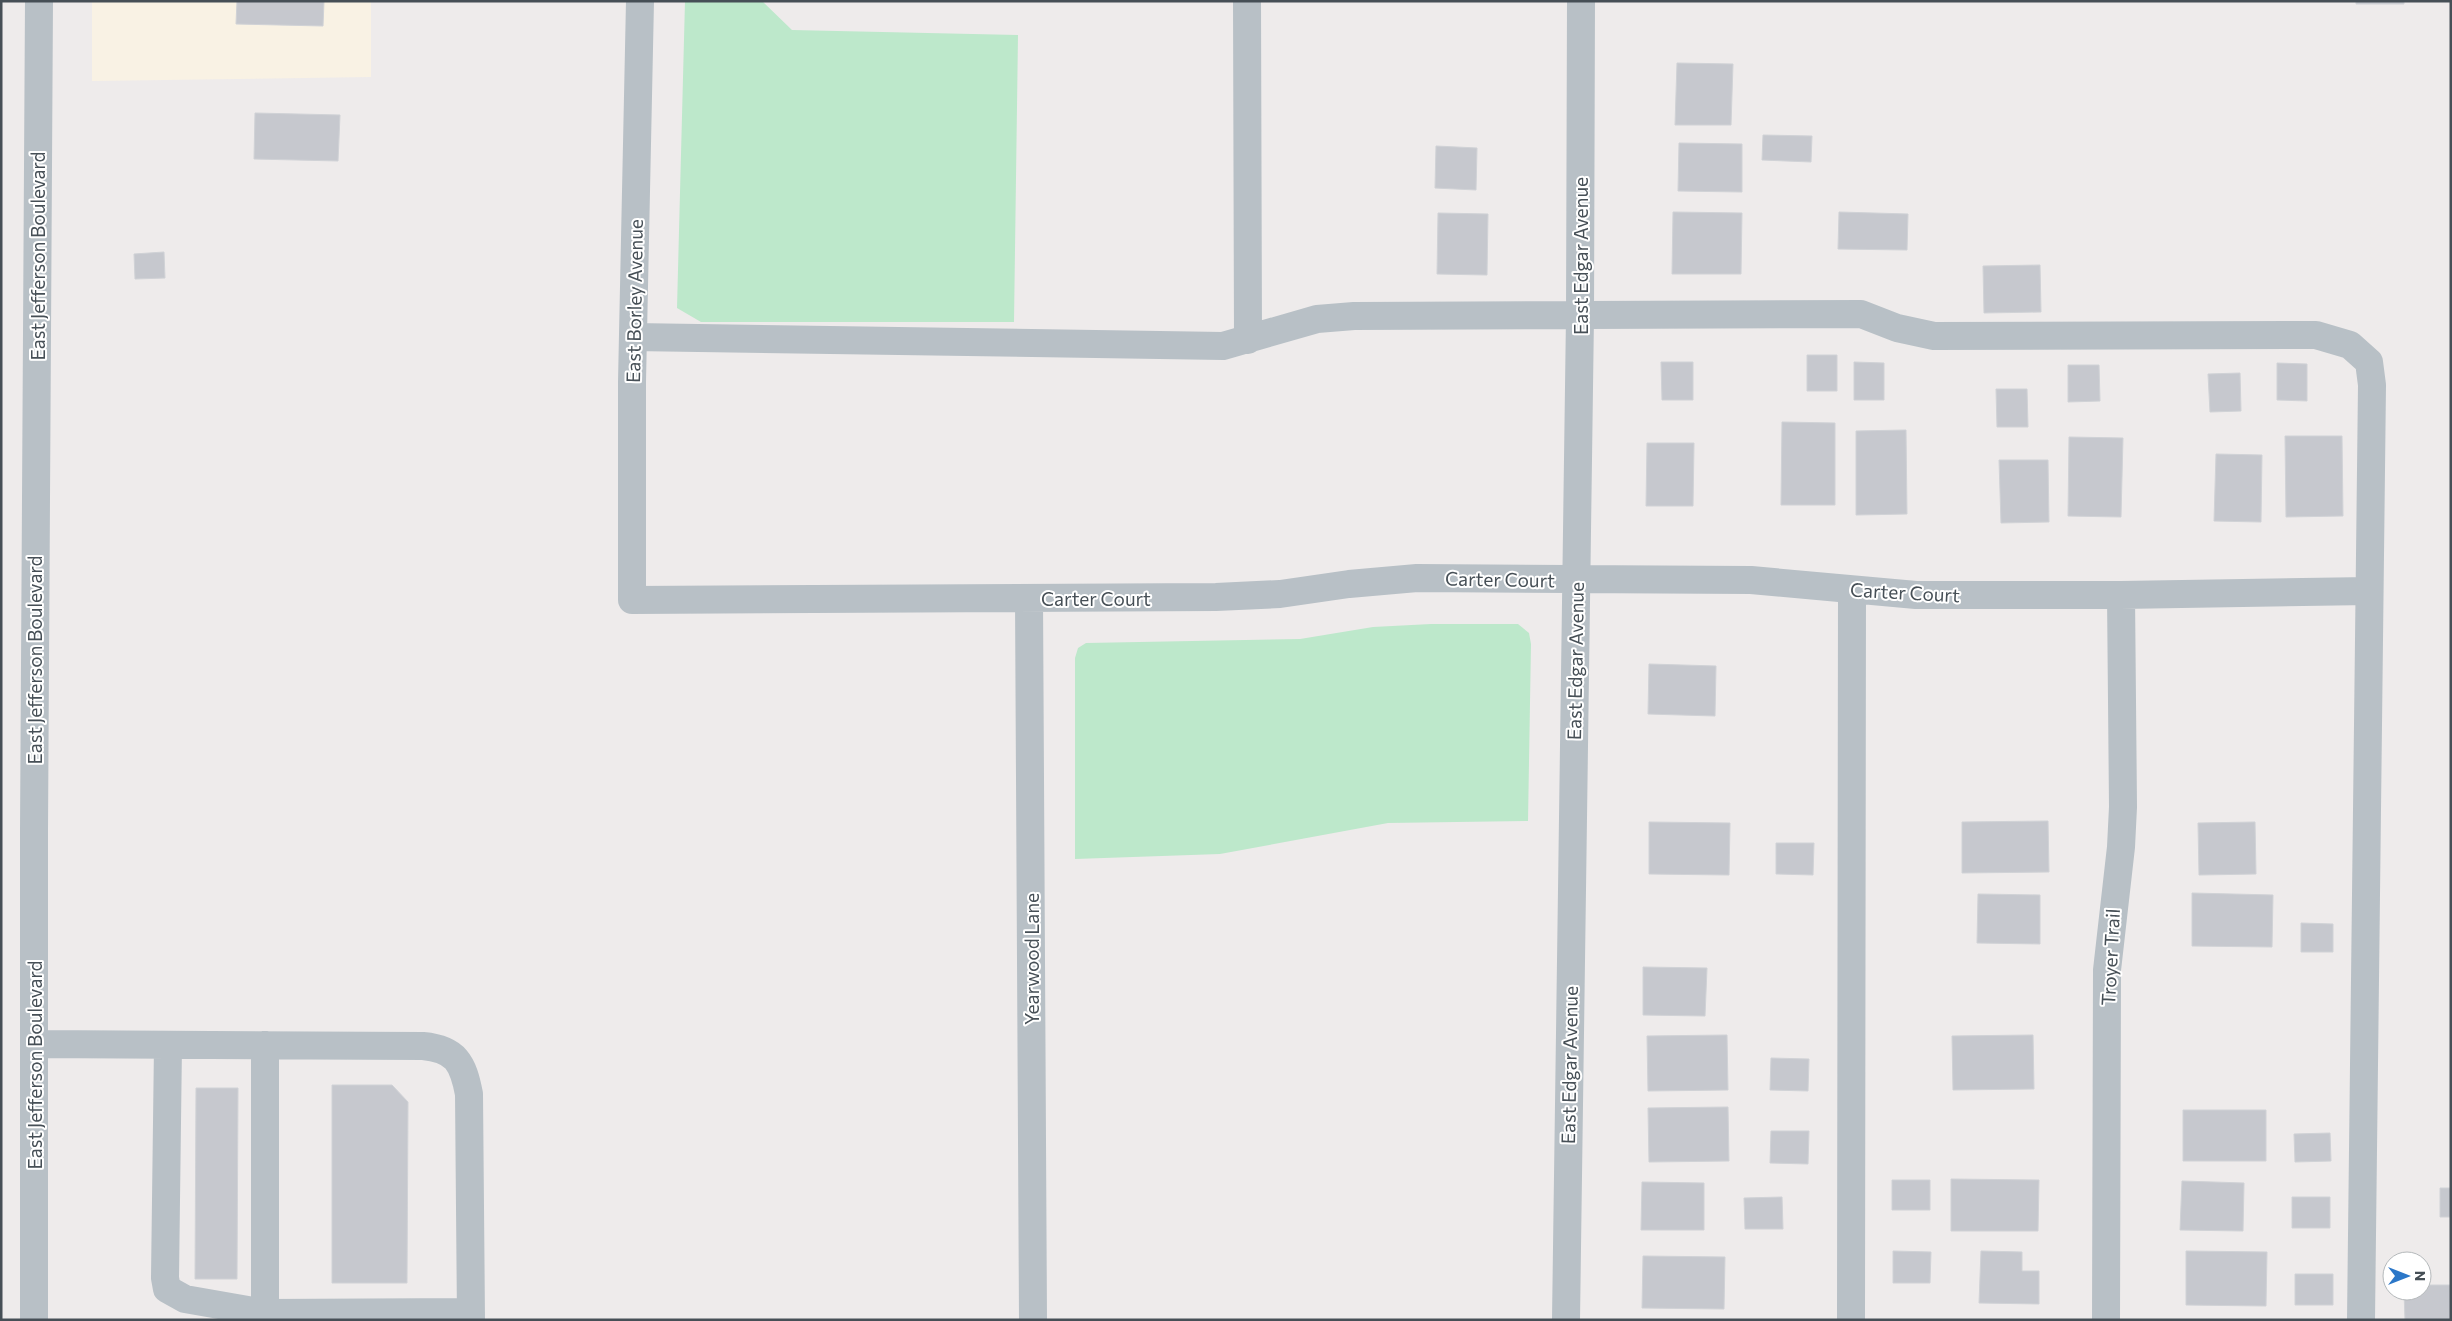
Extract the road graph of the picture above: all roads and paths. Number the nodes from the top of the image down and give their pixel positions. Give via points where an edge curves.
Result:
1 (39, 1) edge
2 (640, 1) edge
3 (1247, 1) edge
4 (1581, 1) edge
5 (1580, 316) junction
6 (633, 337) junction
7 (1248, 340) junction
8 (1576, 580) junction
9 (1852, 590) junction
10 (2368, 591) junction
11 (2121, 595) junction
12 (1029, 598) junction
13 (632, 600) joint
14 (34, 1044) junction
15 (168, 1045) junction
16 (265, 1045) junction
17 (265, 1313) junction
18 (471, 1316) edge
19 (34, 1320) edge
20 (1033, 1320) edge
21 (1566, 1320) edge
22 (1851, 1320) edge
23 (2106, 1320) edge
24 (2361, 1320) edge

1 - 14 street, East Jefferson Boulevard
2 - 6 street, East Borley Avenue
3 - 7 street
4 - 5 street, East Edgar Avenue
5 - 7 street via 1317,318
5 - 8 street, East Edgar Avenue
5 - 10 street via 1861,314 1897,328 1934,336 2316,335 2350,345 2369,362 2372,385
6 - 7 street via 1223,346
6 - 13 street, East Borley Avenue
8 - 9 street, Carter Court via 1751,580
8 - 12 street, Carter Court via 1417,578 1244,596
8 - 21 street, East Edgar Avenue
9 - 11 street, Carter Court via 1916,595
9 - 22 street
10 - 11 street, Carter Court
10 - 24 street
11 - 23 street, Troyer Trail via 2122,808 2107,970
12 - 13 street, Carter Court
12 - 20 street, Yearwood Lane
14 - 15 street
14 - 19 street, East Jefferson Boulevard
15 - 16 street
15 - 17 street via 167,1289 185,1299
16 - 17 street
16 - 18 street via 423,1046 450,1052 459,1062 469,1094
17 - 18 street

